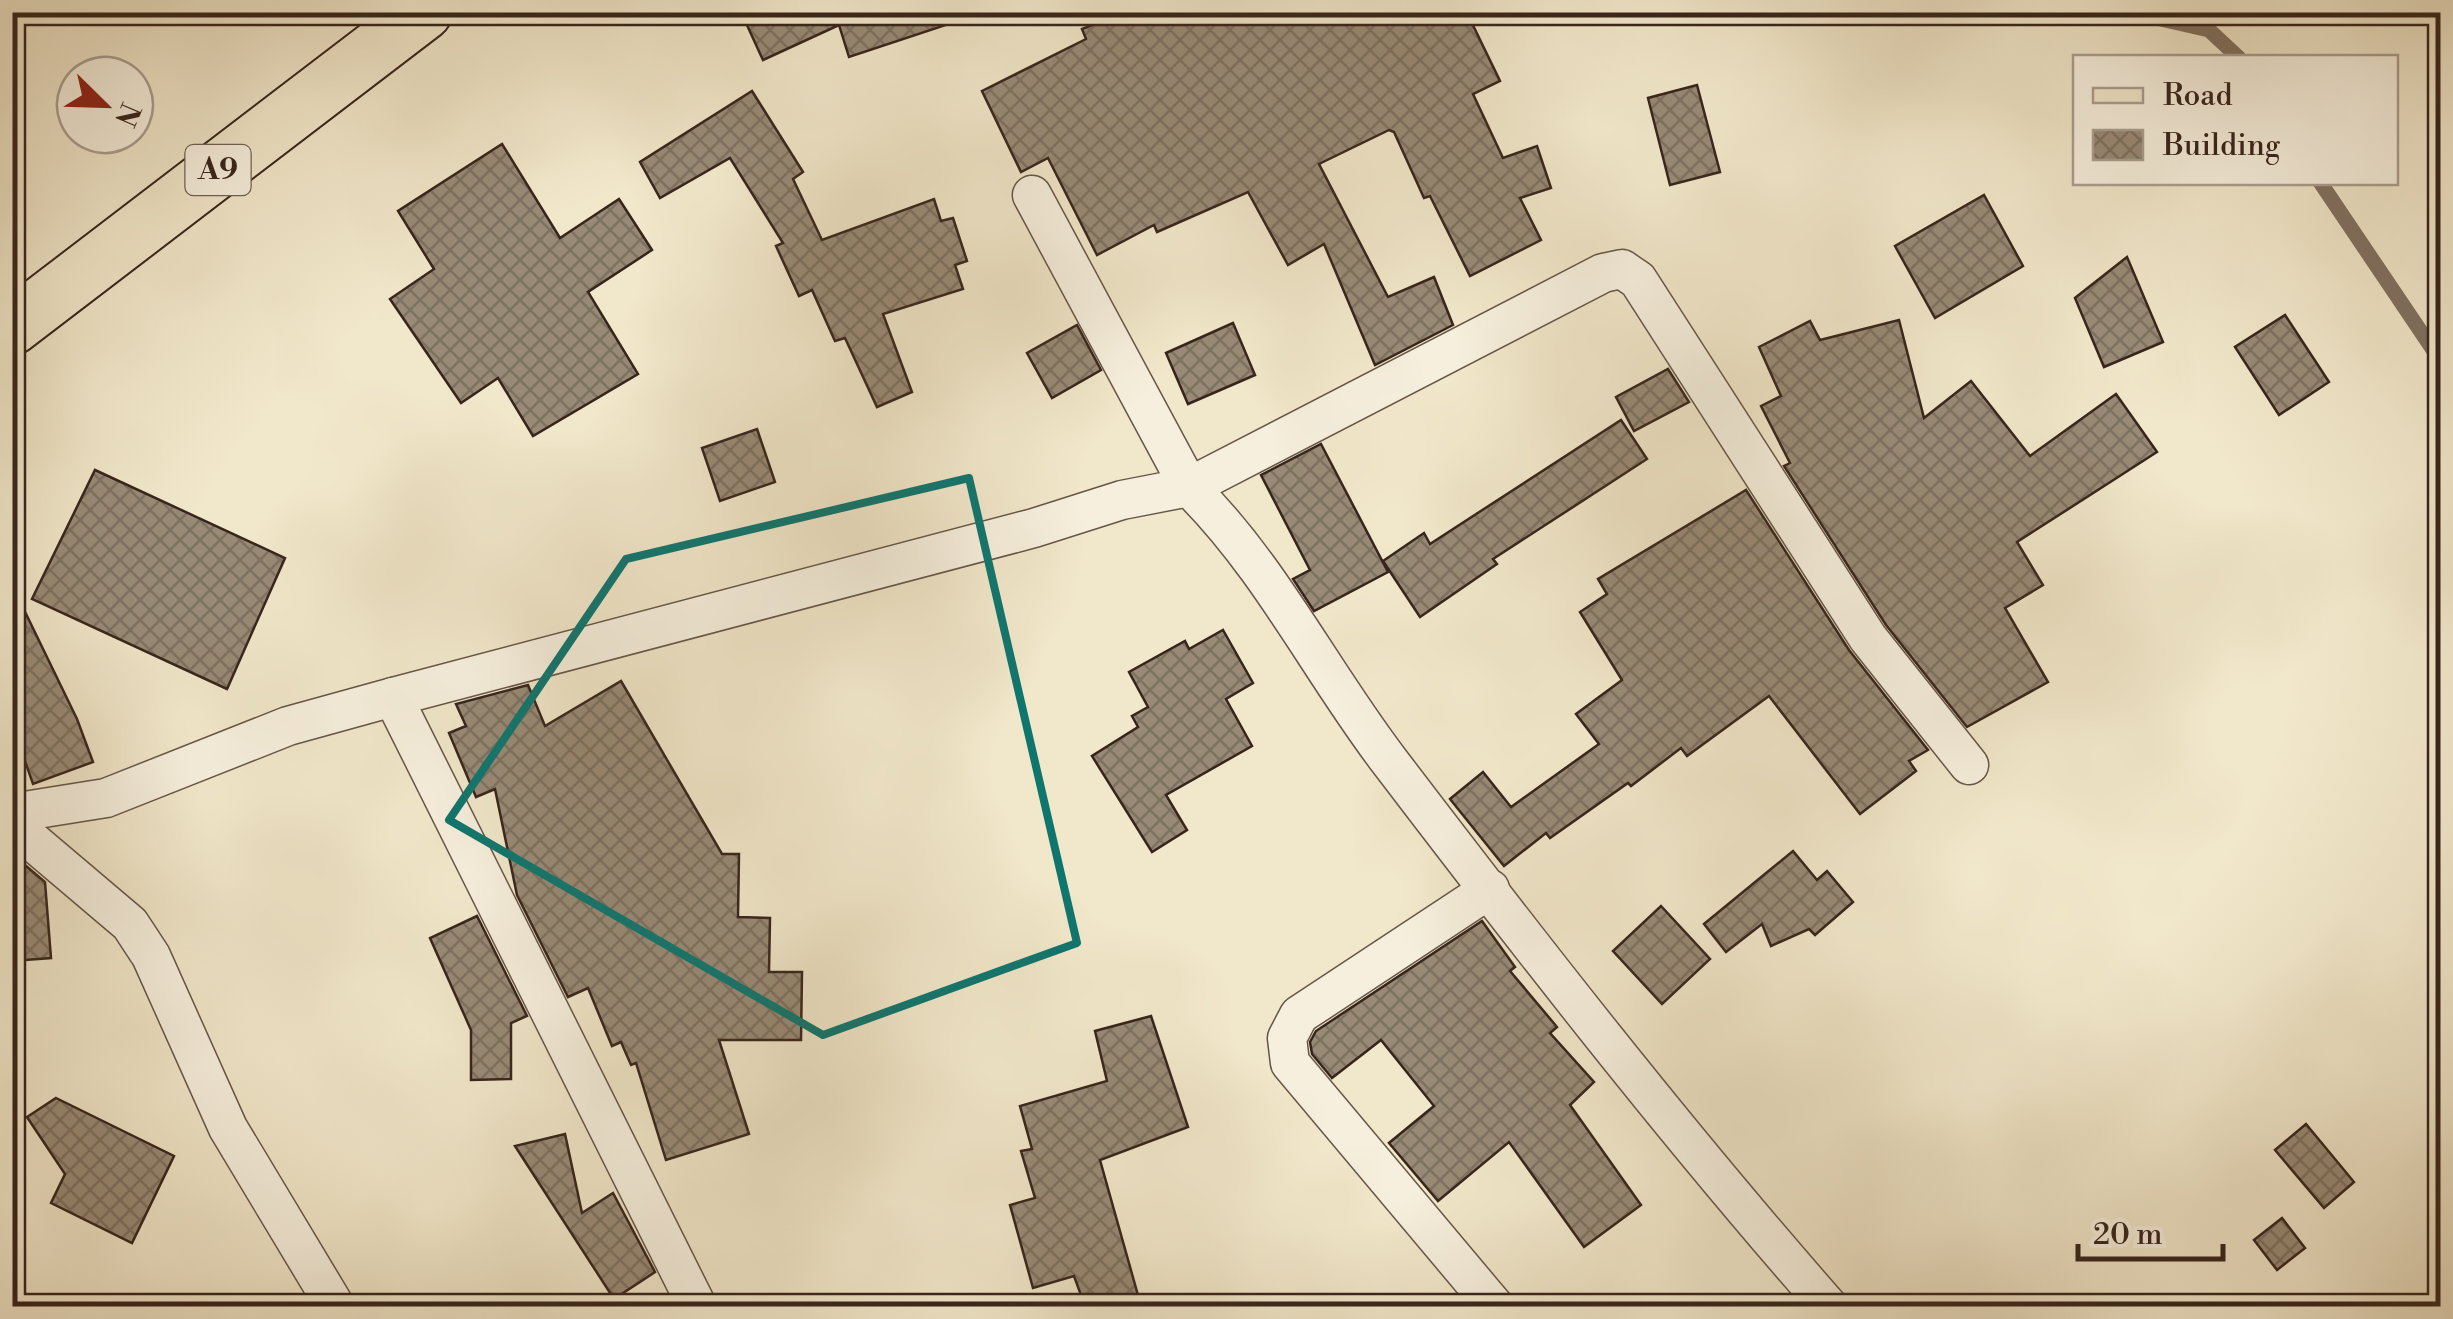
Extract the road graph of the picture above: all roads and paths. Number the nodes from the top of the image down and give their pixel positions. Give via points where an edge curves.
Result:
1 (424, 12) edge
2 (1032, 195) dead end
3 (12, 328) edge
4 (1190, 487) junction
5 (393, 697) junction
6 (1969, 765) dead end
7 (12, 813) edge
8 (12, 824) edge
9 (1490, 890) junction
10 (335, 1306) edge
11 (698, 1306) edge
12 (1494, 1306) edge
13 (1828, 1306) edge

1 - 3 main road, A9
2 - 4 street
4 - 5 street
4 - 6 street via 1604,273 1622,270 1638,280 1868,638
4 - 9 street via 1231,532 1388,759
5 - 7 street via 288,726 106,798
5 - 11 street
8 - 10 street via 90,887 141,940 228,1128
9 - 12 street via 1299,1015 1287,1038 1290,1063
9 - 13 street via 1718,1181

